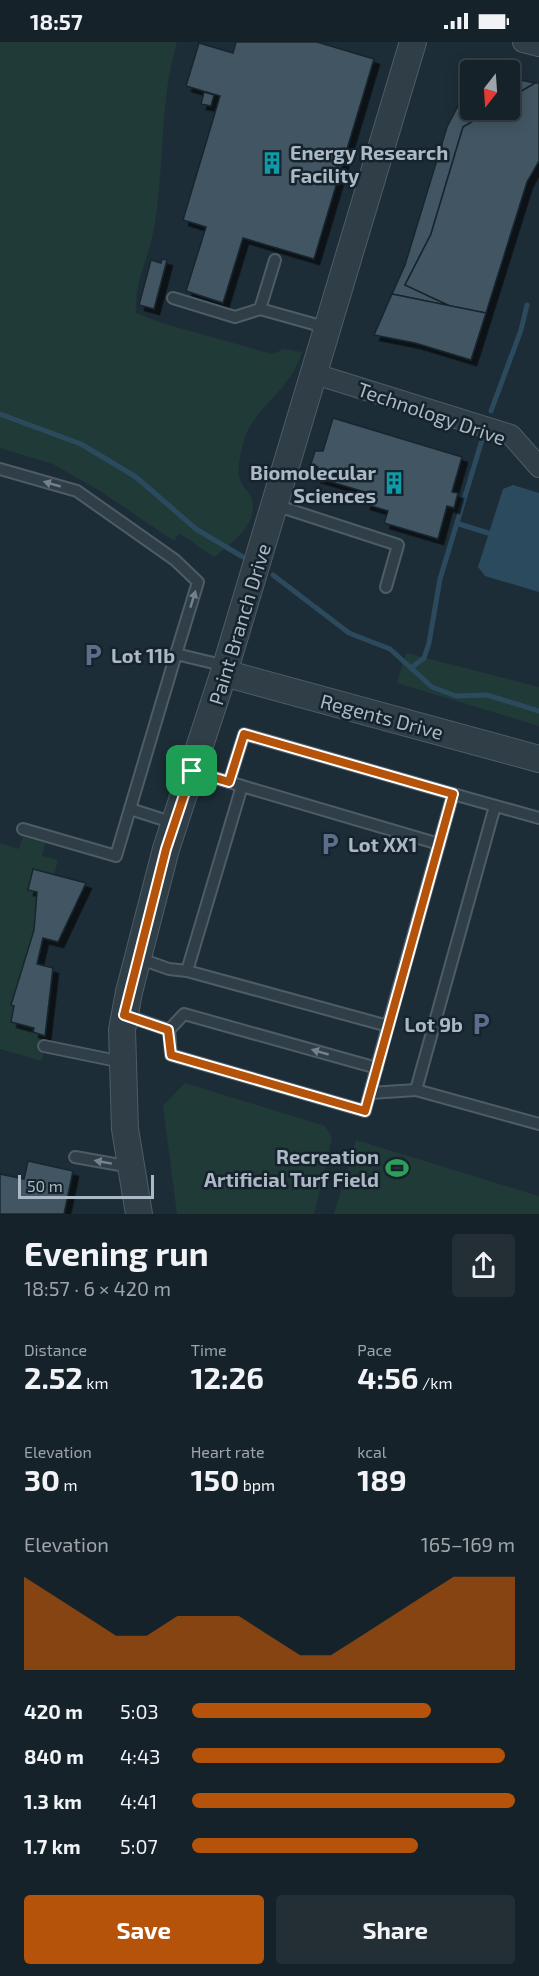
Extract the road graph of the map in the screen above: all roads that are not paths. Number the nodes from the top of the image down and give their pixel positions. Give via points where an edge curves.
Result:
1 (413, 42) edge
2 (523, 42) edge
3 (539, 46) edge
4 (275, 260) dead end
5 (173, 298) dead end
6 (260, 309) junction
7 (328, 328) junction
8 (315, 374) junction
9 (539, 467) edge
10 (0, 469) edge
11 (275, 506) junction
12 (386, 587) dead end
13 (176, 654) junction
14 (225, 670) junction
15 (539, 759) edge
16 (192, 771) junction
17 (229, 782) junction
18 (242, 786) junction
19 (453, 794) junction
20 (495, 806) junction
21 (130, 809) junction
22 (539, 818) edge
23 (175, 824) junction
24 (23, 829) dead end
25 (439, 844) junction
26 (138, 958) junction
27 (187, 970) junction
28 (124, 1015) junction
29 (388, 1026) junction
30 (168, 1030) junction
31 (44, 1046) dead end
32 (122, 1062) junction
33 (377, 1068) junction
34 (416, 1090) junction
35 (370, 1093) junction
36 (539, 1124) edge
37 (75, 1157) dead end
38 (131, 1167) junction
39 (139, 1214) edge

1 - 7 street, Paint Branch Drive
2 - 3 street
4 - 6 lane
5 - 6 lane via 235,317
6 - 7 lane
7 - 8 street, Paint Branch Drive
8 - 9 street, Technology Drive via 510,435
8 - 11 street, Paint Branch Drive
13 -> 10 lane via 198,582 175,560 77,491
11 - 12 lane via 398,545
11 - 14 street, Paint Branch Drive
13 - 14 lane
13 - 21 lane
14 - 15 street, Regents Drive
14 - 16 street, Paint Branch Drive
16 - 17 lane
16 - 23 street, Paint Branch Drive
17 - 18 lane
17 - 19 lane via 244,734
18 - 25 lane
18 - 27 lane
19 - 20 lane
19 - 25 lane
20 - 22 lane
20 - 34 lane
21 - 23 lane
21 - 24 lane via 116,856
23 - 26 street, Paint Branch Drive
25 - 29 lane
26 - 27 lane via 169,969
26 - 28 street, Paint Branch Drive
27 - 29 lane
28 - 30 lane
28 - 32 street, Paint Branch Drive
29 - 33 lane
33 -> 30 lane via 184,1014
30 - 35 lane via 171,1055 365,1111
31 - 32 lane
32 - 38 street, Paint Branch Drive
33 - 35 lane
34 - 35 lane
34 - 36 lane
38 -> 37 lane
38 - 39 street, Paint Branch Drive

